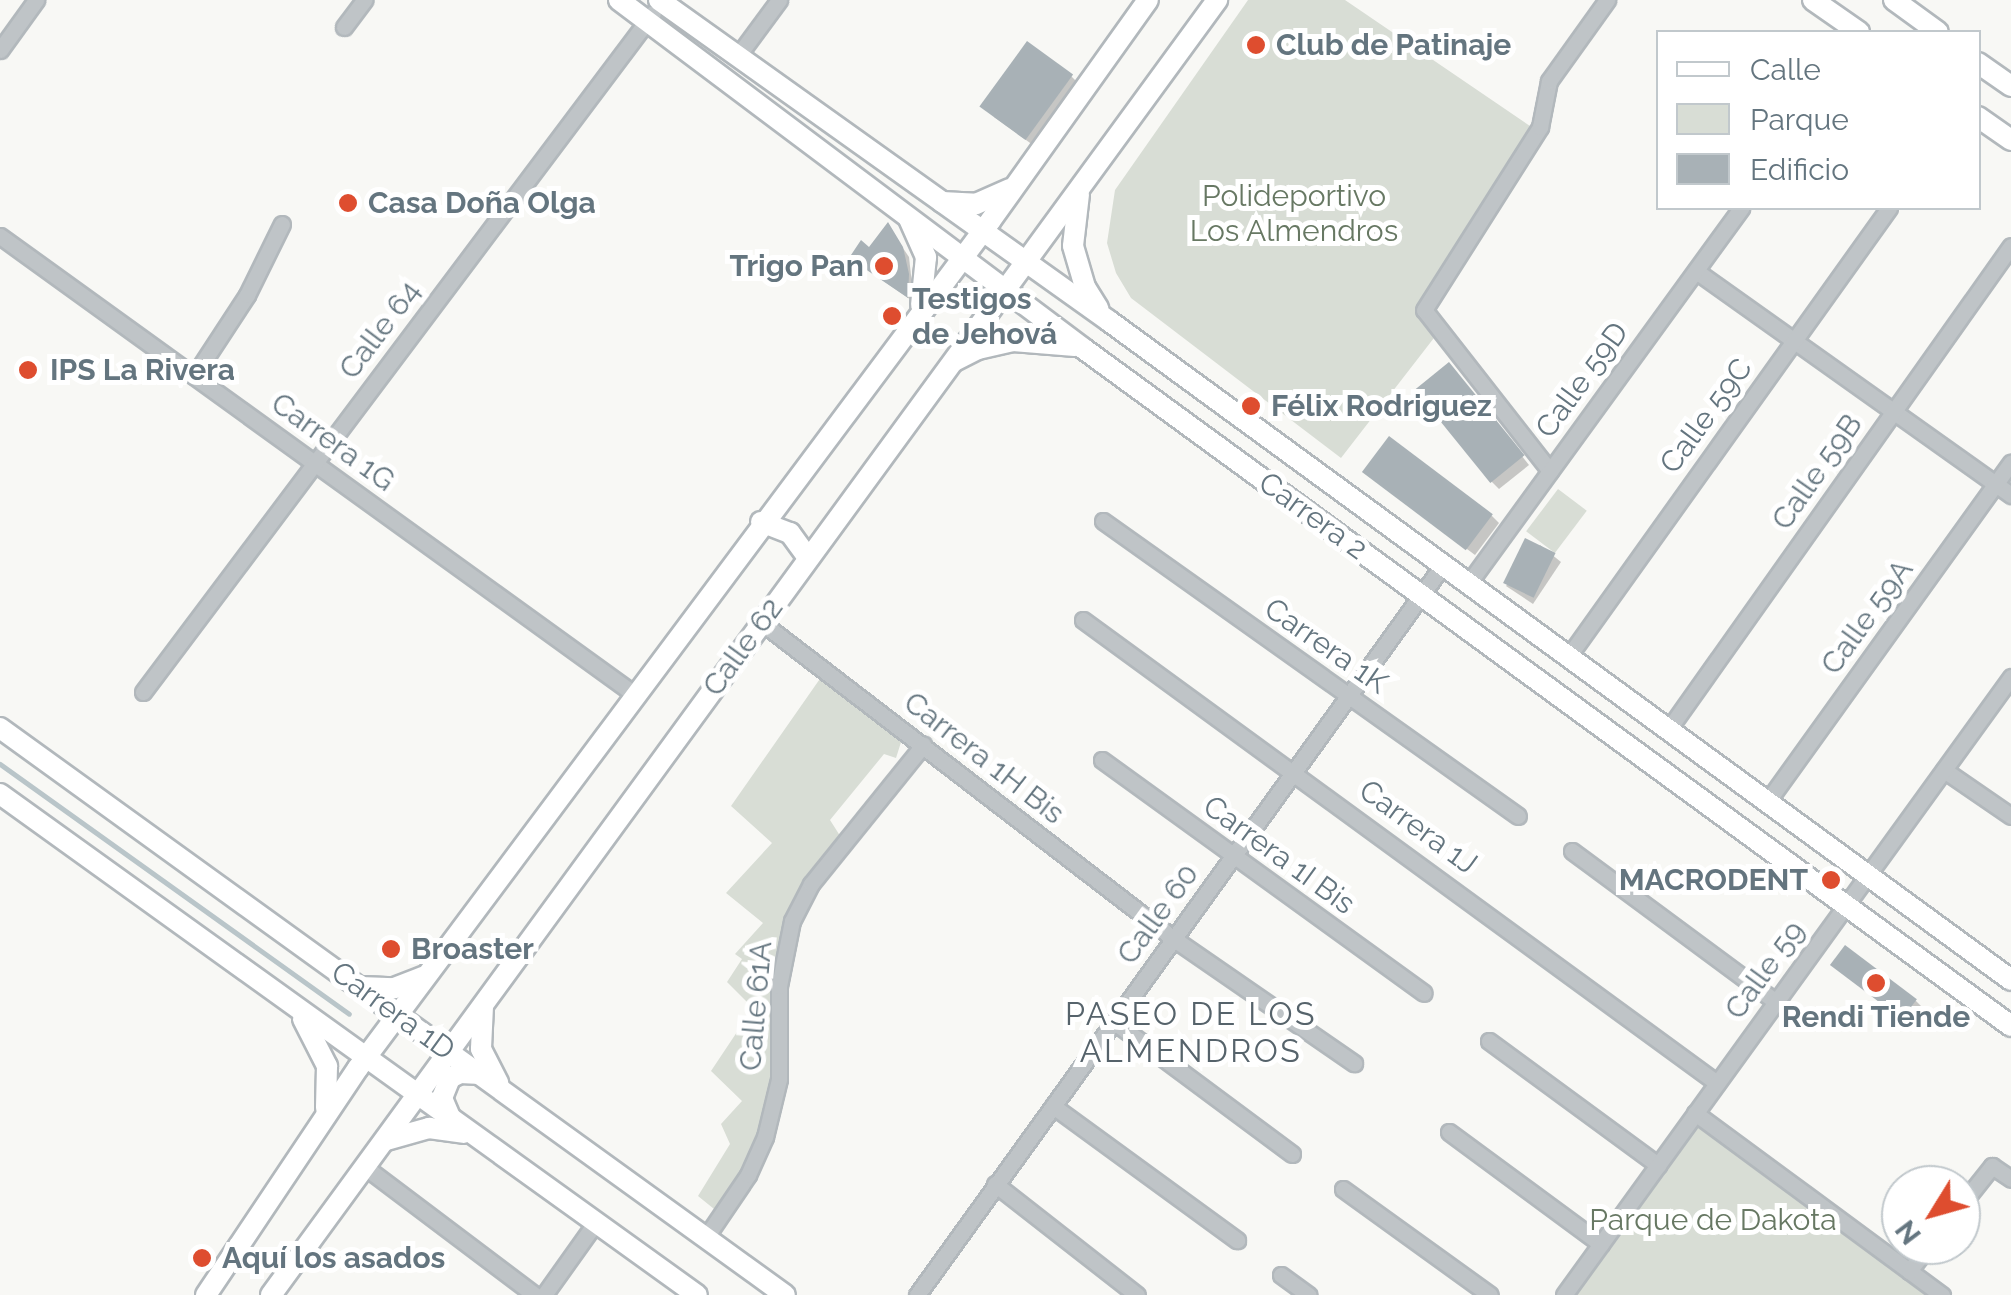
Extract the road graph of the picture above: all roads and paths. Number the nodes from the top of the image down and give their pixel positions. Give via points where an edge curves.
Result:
1 (36, 0) edge
2 (364, 0) edge
3 (619, 0) edge
4 (779, 0) edge
5 (1148, 0) edge
6 (1607, 0) edge
7 (1814, 0) edge
8 (1894, 0) edge
9 (660, 1) edge
10 (1209, 6) edge
11 (647, 21) junction
12 (344, 27) dead end
13 (1856, 30) edge
14 (1935, 30) edge
15 (0, 50) edge
16 (737, 57) junction
17 (1981, 65) edge
18 (2011, 86) edge
19 (1981, 119) edge
20 (2011, 140) edge
21 (1018, 180) junction
22 (1083, 183) junction
23 (936, 201) junction
24 (1740, 210) edge
25 (1888, 210) edge
26 (906, 212) junction
27 (282, 224) dead end
28 (982, 231) junction
29 (0, 236) edge
30 (2011, 246) edge
31 (963, 256) junction
32 (1024, 261) junction
33 (1696, 270) junction
34 (1004, 287) junction
35 (912, 320) junction
36 (1109, 321) junction
37 (1794, 341) junction
38 (1084, 349) junction
39 (948, 365) junction
40 (194, 376) junction
41 (1893, 411) junction
42 (1290, 454) junction
43 (2011, 463) edge
44 (315, 464) junction
45 (1550, 471) junction
46 (1270, 484) junction
47 (1996, 484) junction
48 (2011, 495) edge
49 (1103, 521) dead end
50 (761, 522) junction
51 (808, 558) junction
52 (1443, 565) junction
53 (1468, 584) junction
54 (1421, 595) junction
55 (1083, 620) dead end
56 (762, 622) junction
57 (1568, 656) junction
58 (2011, 676) edge
59 (144, 692) dead end
60 (634, 694) junction
61 (1350, 697) junction
62 (0, 728) edge
63 (1668, 730) junction
64 (922, 746) junction
65 (1102, 760) dead end
66 (1944, 770) junction
67 (1295, 771) junction
68 (0, 794) edge
69 (1767, 802) junction
70 (1518, 816) dead end
71 (2011, 816) edge
72 (1572, 851) dead end
73 (1234, 857) junction
74 (1867, 876) junction
75 (1846, 905) junction
76 (1174, 938) junction
77 (425, 976) junction
78 (2011, 980) edge
79 (360, 987) junction
80 (1424, 993) dead end
81 (1776, 1002) junction
82 (483, 1004) junction
83 (297, 1010) junction
84 (397, 1014) junction
85 (1112, 1022) junction
86 (2011, 1026) edge
87 (1489, 1041) dead end
88 (449, 1052) junction
89 (366, 1057) junction
90 (1354, 1062) dead end
91 (481, 1074) junction
92 (1718, 1083) junction
93 (502, 1090) junction
94 (418, 1094) junction
95 (1053, 1106) junction
96 (1695, 1113) junction
97 (325, 1115) junction
98 (450, 1117) junction
99 (1449, 1132) dead end
100 (476, 1136) junction
101 (383, 1141) junction
102 (1292, 1154) dead end
103 (1658, 1164) junction
104 (365, 1167) junction
105 (2011, 1179) edge
106 (1981, 1180) edge
107 (995, 1184) junction
108 (1343, 1189) dead end
109 (596, 1222) junction
110 (706, 1238) junction
111 (1236, 1240) dead end
112 (1601, 1244) junction
113 (1913, 1265) edge
114 (1909, 1270) junction
115 (1281, 1275) dead end
116 (206, 1295) edge
117 (272, 1295) edge
118 (535, 1295) edge
119 (544, 1295) edge
120 (698, 1295) edge
121 (785, 1295) edge
122 (917, 1295) edge
123 (1136, 1295) edge
124 (1308, 1295) edge
125 (1490, 1295) edge
126 (1564, 1295) edge
127 (1942, 1295) edge

1 - 15 street
2 - 12 street
3 - 11 street, Carrera 2
4 - 16 street
5 - 21 street, Calle 62
6 - 45 street via 1549,81 1540,127 1424,310
7 - 13 street
8 - 14 street
9 - 11 street, Calle 64
9 - 16 street, Carrera 2
10 - 22 street, Calle 62
11 - 26 street, Carrera 2
11 - 44 street, Calle 64
16 - 23 street, Carrera 2
17 - 18 street
19 - 20 street
21 - 23 street via 976,204
21 - 28 street, Calle 62
22 - 32 street, Calle 62
22 - 36 street via 1074,246 1085,287
23 - 28 street, Carrera 2
24 - 33 street, Calle 59D
25 - 37 street, Calle 59C
26 - 31 street, Carrera 2
26 - 35 street via 926,258 926,290
27 - 40 street via 247,295
28 - 31 street, Calle 62
28 - 32 street, Carrera 2
29 - 40 street, Carrera 1G
30 - 41 street, Calle 59B
31 - 34 street, Carrera 2
31 - 35 street, Calle 62
32 - 34 street, Calle 62
32 - 36 street, Carrera 2
33 - 37 street
33 - 45 street, Calle 59D
34 - 38 street, Carrera 2
34 - 39 street, Calle 62
35 - 50 street, Calle 62
36 - 42 street, Carrera 2
37 - 41 street
37 - 57 street, Calle 59C
38 - 39 street via 1013,341
38 - 46 street, Carrera 2
39 - 51 street, Calle 62
40 - 44 street, Carrera 1G
41 - 47 street
41 - 63 street, Calle 59B
42 - 46 street
42 - 52 street, Carrera 2
43 - 47 street, Calle 59A
44 - 59 street, Calle 64
44 - 60 street, Carrera 1G
45 - 53 street, Calle 59D
46 - 54 street, Carrera 2
47 - 48 street
47 - 69 street, Calle 59A
49 - 61 street, Carrera 1K
50 - 51 street via 790,533
50 - 60 street, Calle 62
51 - 56 street, Calle 62
52 - 53 street, Carrera 2
52 - 54 street, Calle 60
53 - 57 street, Carrera 2
54 - 61 street, Calle 60
54 - 75 street, Carrera 2
55 - 67 street, Carrera 1J
56 - 64 street, Carrera 1H Bis
56 - 82 street, Calle 62
57 - 63 street, Carrera 2
58 - 66 street, Calle 59
60 - 77 street, Calle 62
61 - 67 street, Calle 60
61 - 70 street, Carrera 1K
62 - 79 street, Carrera 1D
63 - 69 street, Carrera 2
64 - 76 street, Carrera 1H Bis
64 - 110 street, Calle 61A via 797,910 780,986 779,1078 765,1137
65 - 73 street, Carrera 1I Bis
66 - 71 street
66 - 74 street, Calle 59
67 - 73 street, Calle 60
67 - 92 street, Carrera 1J
68 - 83 street, Carrera 1D
69 - 74 street, Carrera 2
72 - 81 street
73 - 76 street, Calle 60
73 - 80 street, Carrera 1I Bis
74 - 75 street, Calle 59
74 - 78 street, Carrera 2
75 - 81 street, Calle 59
75 - 86 street, Carrera 2
76 - 85 street, Calle 60
76 - 90 street, Carrera 1H Bis
77 - 79 street via 394,988
77 - 84 street, Calle 62
79 - 84 street, Carrera 1D
81 - 92 street, Calle 59
82 - 88 street, Calle 62
82 - 93 street via 482,1049
83 - 89 street, Carrera 1D
83 - 97 street via 327,1066
84 - 88 street, Carrera 1D
84 - 89 street, Calle 62
85 - 95 street, Calle 60
85 - 102 street
87 - 103 street
88 - 91 street, Carrera 1D
88 - 94 street, Calle 62
89 - 94 street, Carrera 1D
89 - 97 street, Calle 62
91 - 93 street, Carrera 1D
91 - 98 street via 460,1073 444,1087
92 - 96 street, Calle 59
93 - 110 street, Carrera 1D
94 - 98 street, Carrera 1D
94 - 101 street, Calle 62
95 - 107 street, Calle 60
95 - 111 street
96 - 103 street, Calle 59
96 - 114 street
97 - 116 street, Calle 62
98 - 100 street, Carrera 1D
99 - 112 street
100 - 101 street via 428,1128
100 - 109 street, Carrera 1D
101 - 104 street, Calle 62
103 - 112 street, Calle 59
104 - 117 street, Calle 62
104 - 118 street
105 - 106 street via 1992,1166
107 - 122 street, Calle 60
107 - 123 street
108 - 125 street
109 - 119 street
109 - 120 street, Carrera 1D
110 - 121 street, Carrera 1D
112 - 126 street, Calle 59
113 - 114 street
114 - 127 street
115 - 124 street

